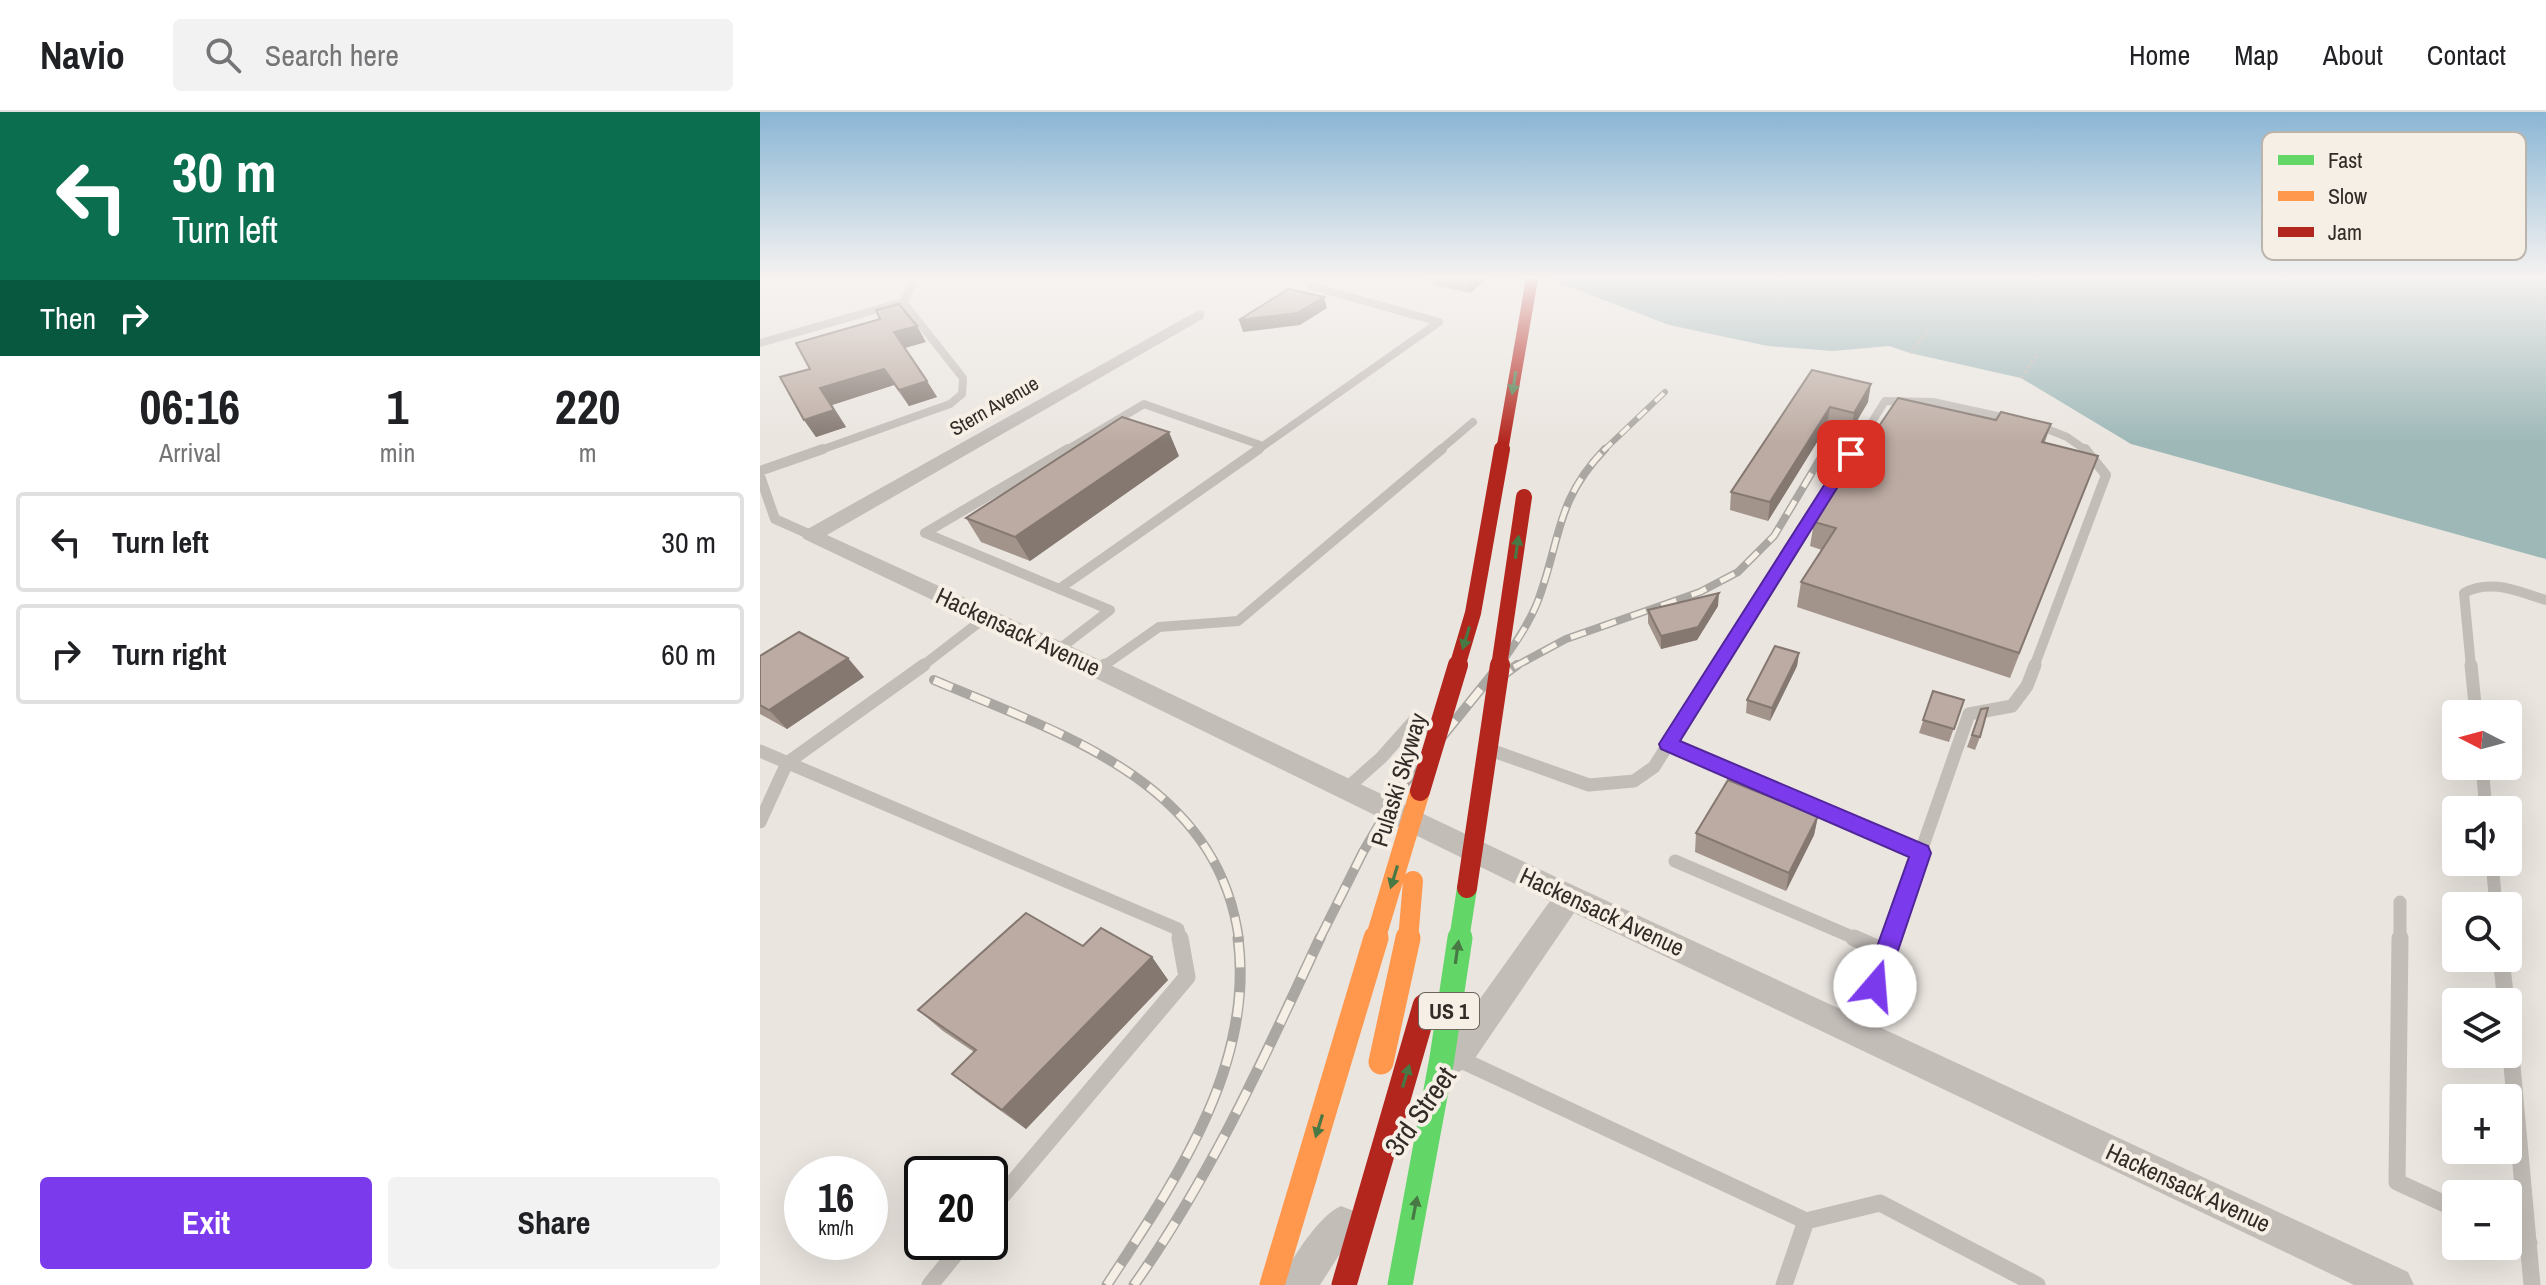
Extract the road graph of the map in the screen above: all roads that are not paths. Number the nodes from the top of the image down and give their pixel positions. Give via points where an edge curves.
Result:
1 (792, 334) edge
2 (928, 334) edge
3 (1166, 334) edge
4 (1422, 334) edge
5 (1522, 334) edge
6 (760, 343) edge
7 (1473, 422) dead end
8 (1263, 446) junction
9 (760, 474) edge
10 (1527, 475) dead end
11 (775, 519) junction
12 (760, 523) edge
13 (811, 535) junction
14 (1059, 589) junction
15 (2546, 600) edge
16 (986, 617) junction
17 (1058, 650) junction
18 (1098, 670) junction
19 (2475, 700) edge
20 (1445, 733) dead end
21 (1482, 739) junction
22 (1668, 744) junction
23 (760, 751) edge
24 (787, 763) junction
25 (1425, 776) junction
26 (1346, 789) junction
27 (760, 822) edge
28 (1921, 853) junction
29 (1675, 861) dead end
30 (1569, 897) junction
31 (2400, 902) dead end
32 (1886, 952) junction
33 (1438, 956) dead end
34 (1430, 985) dead end
35 (1858, 1033) junction
36 (1457, 1058) junction
37 (2512, 1068) edge
38 (1376, 1084) dead end
39 (1356, 1177) dead end
40 (1008, 1189) edge
41 (2442, 1203) edge
42 (1806, 1221) junction
43 (2522, 1240) edge
44 (2529, 1243) junction
45 (950, 1260) edge
46 (930, 1285) edge
47 (1272, 1285) edge
48 (1298, 1285) edge
49 (1332, 1285) edge
50 (1344, 1285) edge
51 (1400, 1285) edge
52 (1784, 1285) edge
53 (2037, 1285) edge
54 (2395, 1285) edge
55 (2532, 1285) edge

1 - 6 lane
2 - 9 lane via 963,378 962,394 950,404
3 - 13 street, Stern Avenue
4 - 8 lane
5 -> 25 highway, Pulaski Skyway, bridge via 1473,613
7 - 18 lane via 1238,621 1159,627
8 - 14 lane
8 - 14 lane via 1144,404 925,533
9 - 11 lane
21 -> 10 highway, US 1, bridge
11 - 12 lane
11 - 13 lane
13 - 16 street, Hackensack Avenue
14 - 17 lane via 1110,610
15 - 19 lane via 2489,585 2464,593
16 - 17 street, Hackensack Avenue
16 - 24 lane
17 - 18 street, Hackensack Avenue
18 - 26 street, Hackensack Avenue
20 - 26 lane via 1413,722
21 - 22 lane via 1589,785 1634,781 1654,767
21 - 33 highway, bridge
51 -> 21 highway, US 1, bridge via 1442,1058
22 - 28 lane
22 - 28 lane via 1885,401 1961,406 2046,427 2089,452 2106,475 2027,686 2012,706 1969,714
23 - 24 lane
24 - 27 lane
24 - 40 lane via 1178,929 1187,977
25 - 38 highway, bridge via 1407,946
25 -> 47 highway, Pulaski Skyway, bridge
26 - 30 street, Hackensack Avenue
28 - 32 lane
29 - 32 lane
30 - 35 street, Hackensack Avenue
30 - 36 street, 3rd Street
31 - 41 lane via 2397,1182
32 - 35 lane
50 -> 34 highway, bridge
35 - 54 street, Hackensack Avenue
36 - 42 lane
36 - 48 street, 3rd Street
37 - 44 lane
39 - 49 highway
42 - 52 lane
42 - 53 lane via 1880,1203
43 - 44 lane
44 - 55 lane
45 - 46 lane

